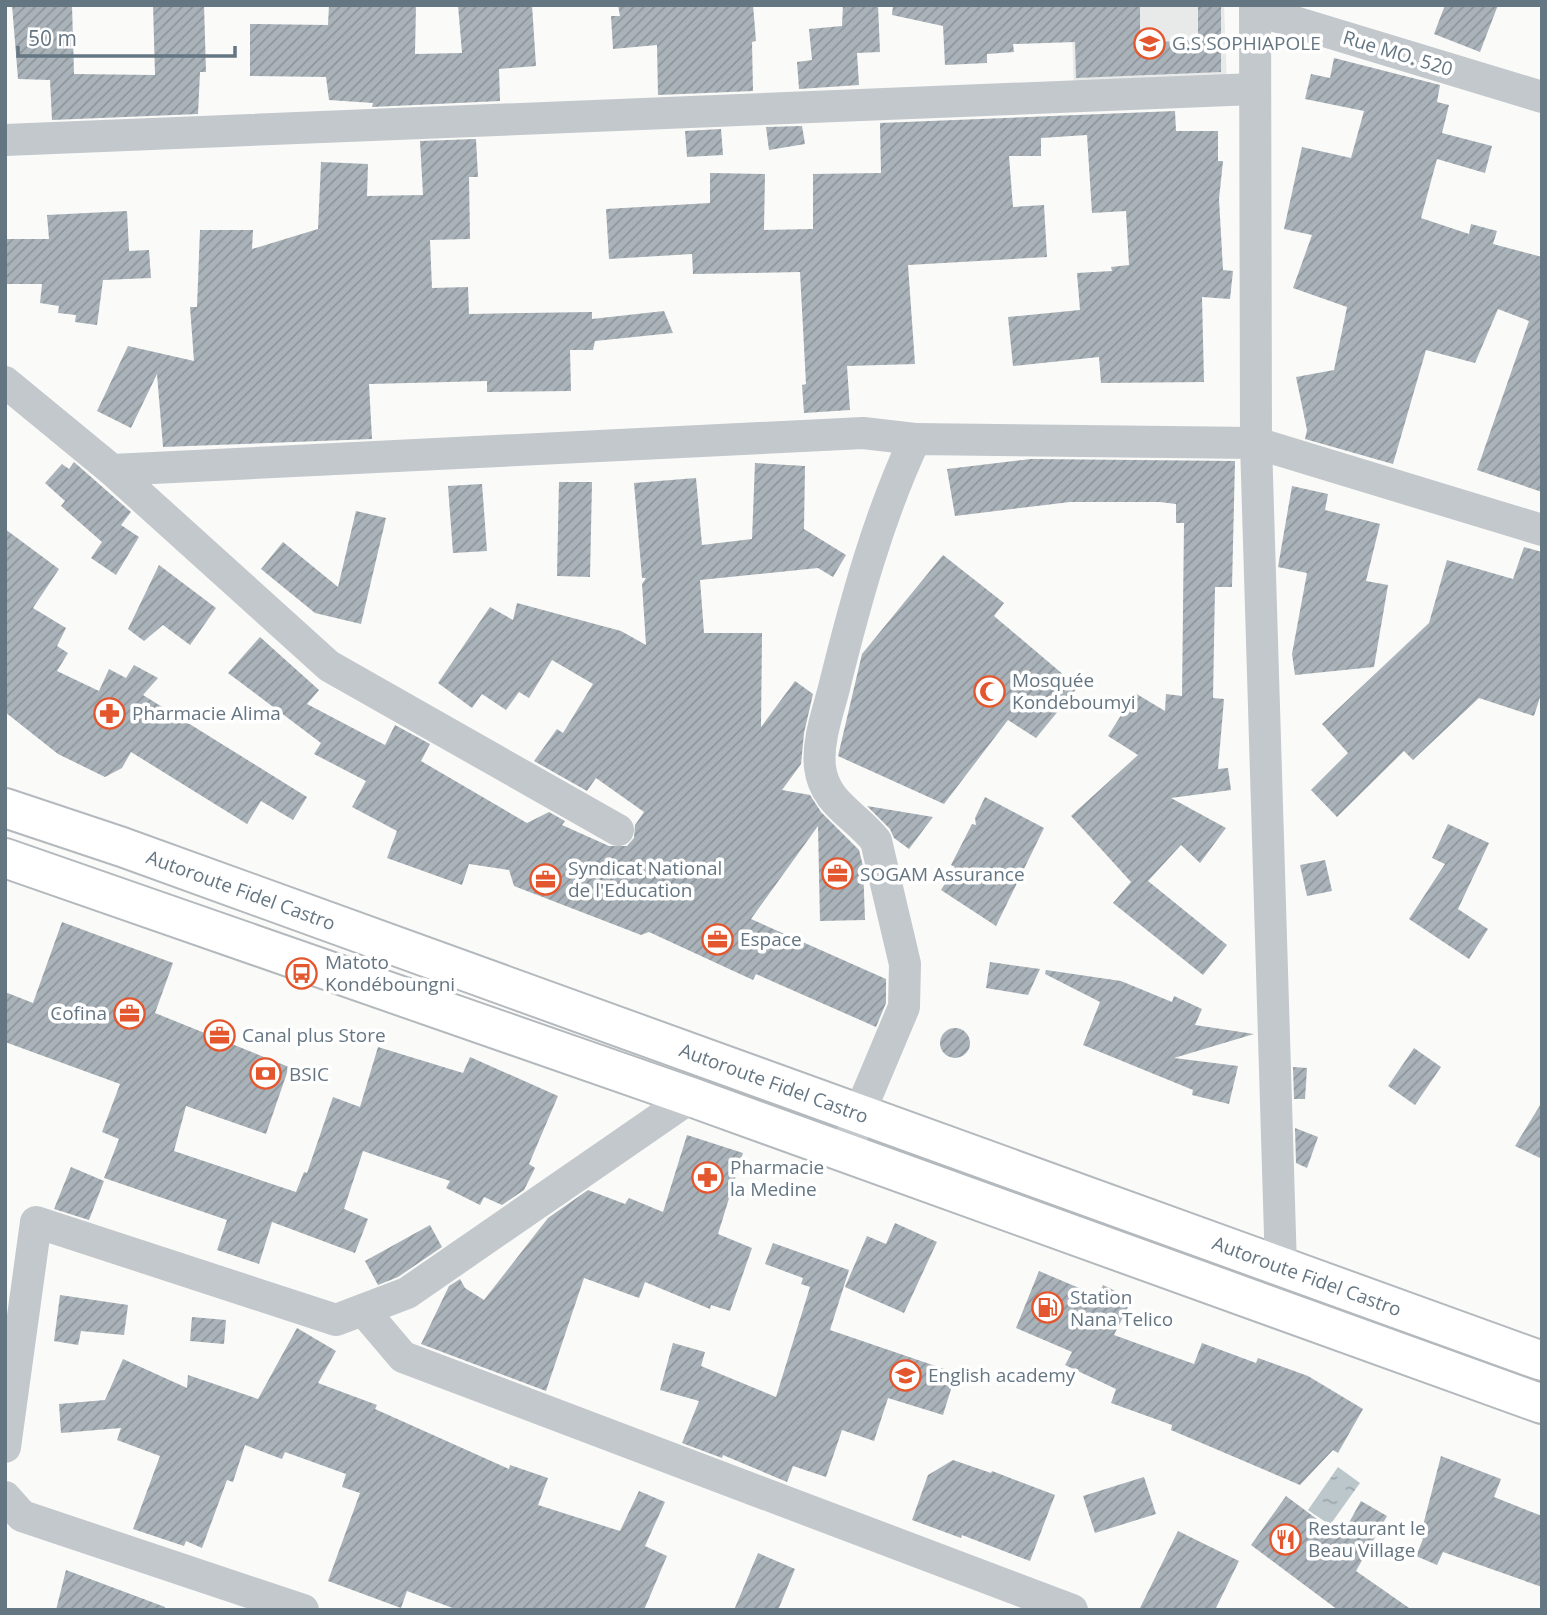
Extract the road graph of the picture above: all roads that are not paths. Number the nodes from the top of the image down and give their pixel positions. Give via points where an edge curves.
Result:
1 (1255, 7) edge
2 (1254, 89) junction
3 (1542, 97) edge
4 (5, 140) edge
5 (5, 383) edge
6 (915, 439) junction
7 (1256, 443) junction
8 (112, 470) junction
9 (1542, 530) edge
10 (5, 808) edge
11 (618, 830) dead end
12 (5, 858) edge
13 (691, 1097) junction
14 (859, 1114) junction
15 (846, 1153) junction
16 (1281, 1268) junction
17 (363, 1310) junction
18 (1542, 1361) edge
19 (1542, 1404) edge
20 (5, 1447) edge
21 (5, 1497) edge
22 (303, 1610) edge
23 (1072, 1610) edge

1 - 2 street
1 - 3 street, Rue MO. 520
2 - 4 street
2 - 7 street
5 - 8 street
6 - 7 street
6 - 8 street via 863,433
6 - 14 street via 891,490 844,648 823,732 820,767 841,810 864,825 876,841 905,964 904,1007
7 - 9 street
7 - 16 street
8 - 11 street via 329,666
10 - 14 highway, Autoroute Fidel Castro
12 - 13 highway, Autoroute Fidel Castro
13 - 15 highway, Autoroute Fidel Castro
13 - 17 street via 407,1293
14 - 15 street
14 - 16 highway, Autoroute Fidel Castro
15 - 19 highway, Autoroute Fidel Castro
16 - 18 highway, Autoroute Fidel Castro
17 - 20 street via 336,1320 36,1222
17 - 23 street via 403,1357
21 - 22 street via 22,1516

